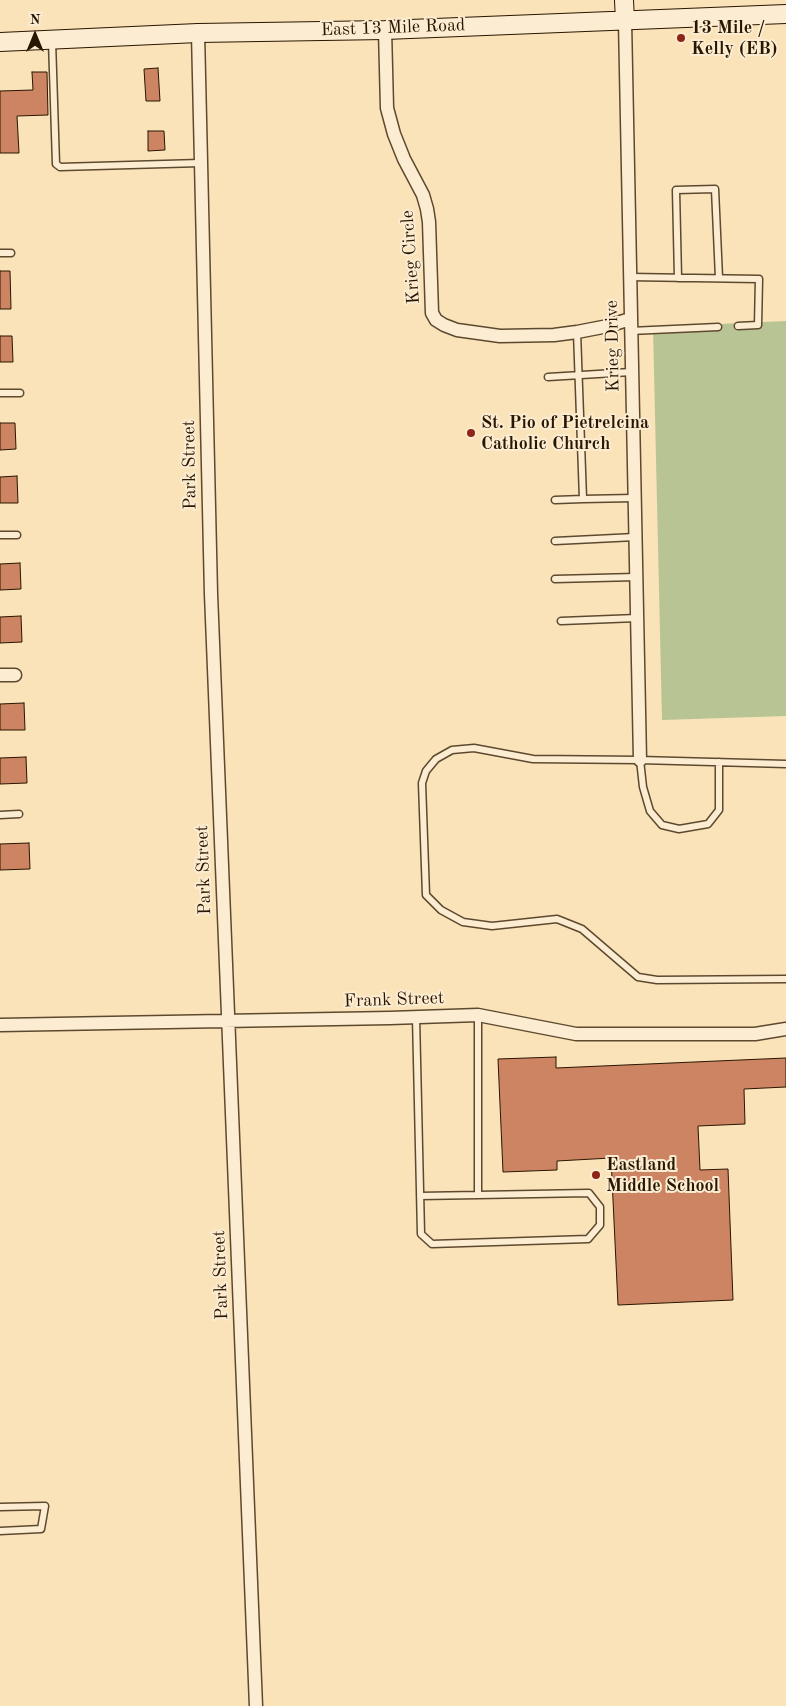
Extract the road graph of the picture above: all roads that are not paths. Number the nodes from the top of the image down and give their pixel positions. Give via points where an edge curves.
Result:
1 (624, 0) edge
2 (786, 14) edge
3 (625, 21) junction
4 (384, 30) junction
5 (198, 33) junction
6 (52, 40) junction
7 (0, 42) edge
8 (200, 163) junction
9 (0, 253) edge
10 (11, 253) dead end
11 (629, 277) junction
12 (678, 278) junction
13 (719, 278) junction
14 (630, 325) junction
15 (738, 326) dead end
16 (718, 327) dead end
17 (576, 332) junction
18 (631, 372) junction
19 (578, 375) junction
20 (548, 377) dead end
21 (20, 393) dead end
22 (0, 394) edge
23 (634, 498) junction
24 (584, 499) junction
25 (555, 500) dead end
26 (0, 535) edge
27 (18, 535) dead end
28 (635, 537) junction
29 (555, 541) dead end
30 (636, 577) junction
31 (555, 580) dead end
32 (637, 618) junction
33 (561, 621) dead end
34 (0, 675) edge
35 (15, 675) dead end
36 (640, 760) junction
37 (719, 762) junction
38 (786, 764) edge
39 (19, 814) dead end
40 (0, 815) edge
41 (786, 979) edge
42 (478, 1015) junction
43 (416, 1017) junction
44 (228, 1020) junction
45 (0, 1025) edge
46 (786, 1029) edge
47 (478, 1195) junction
48 (420, 1196) junction
49 (0, 1507) edge
50 (0, 1531) edge
51 (256, 1706) edge

1 - 3 main road
2 - 3 main road, East 13 Mile Road
3 - 4 main road, East 13 Mile Road
3 - 11 street, Krieg Drive
4 - 5 main road, East 13 Mile Road
4 - 17 street, Krieg Circle via 387,108 394,134 427,209 432,313 436,320 457,330 500,336
5 - 6 main road, East 13 Mile Road
5 - 8 street, Park Street
6 - 7 main road, East 13 Mile Road
6 - 8 lane via 56,164 60,167
8 - 44 street, Park Street via 211,594
9 - 10 lane
11 - 12 lane
11 - 14 street, Krieg Drive
12 - 13 lane
12 - 13 lane via 676,190 715,189
13 - 15 lane via 759,279 758,326
14 - 16 lane
14 - 17 street, Krieg Circle
14 - 18 street, Krieg Drive
17 - 19 lane
18 - 19 lane
18 - 23 street, Krieg Drive
19 - 20 lane
19 - 24 lane
21 - 22 lane
23 - 24 lane
23 - 28 street, Krieg Drive
24 - 25 lane
26 - 27 lane
28 - 29 lane
28 - 30 street, Krieg Drive
30 - 31 lane
30 - 32 street, Krieg Drive
32 - 33 lane
32 - 36 street, Krieg Drive
34 - 35 street
36 - 37 lane
36 - 37 lane via 642,787 650,811 662,825 679,829 708,824 719,810
36 - 41 lane via 533,759 474,748 452,750 436,759 426,771 422,784 426,895 441,910 463,922 492,926 557,919 582,929 638,977 657,980
37 - 38 lane
39 - 40 lane
42 - 43 street, Frank Street
42 - 46 street, Frank Street via 576,1034 755,1034
42 - 47 lane
43 - 44 street, Frank Street
43 - 48 lane
44 - 45 street, Frank Street
44 - 51 street, Park Street
47 - 48 lane
47 - 48 lane via 589,1193 600,1207 600,1224 588,1238 432,1244 422,1234
49 - 50 lane via 45,1506 41,1529

